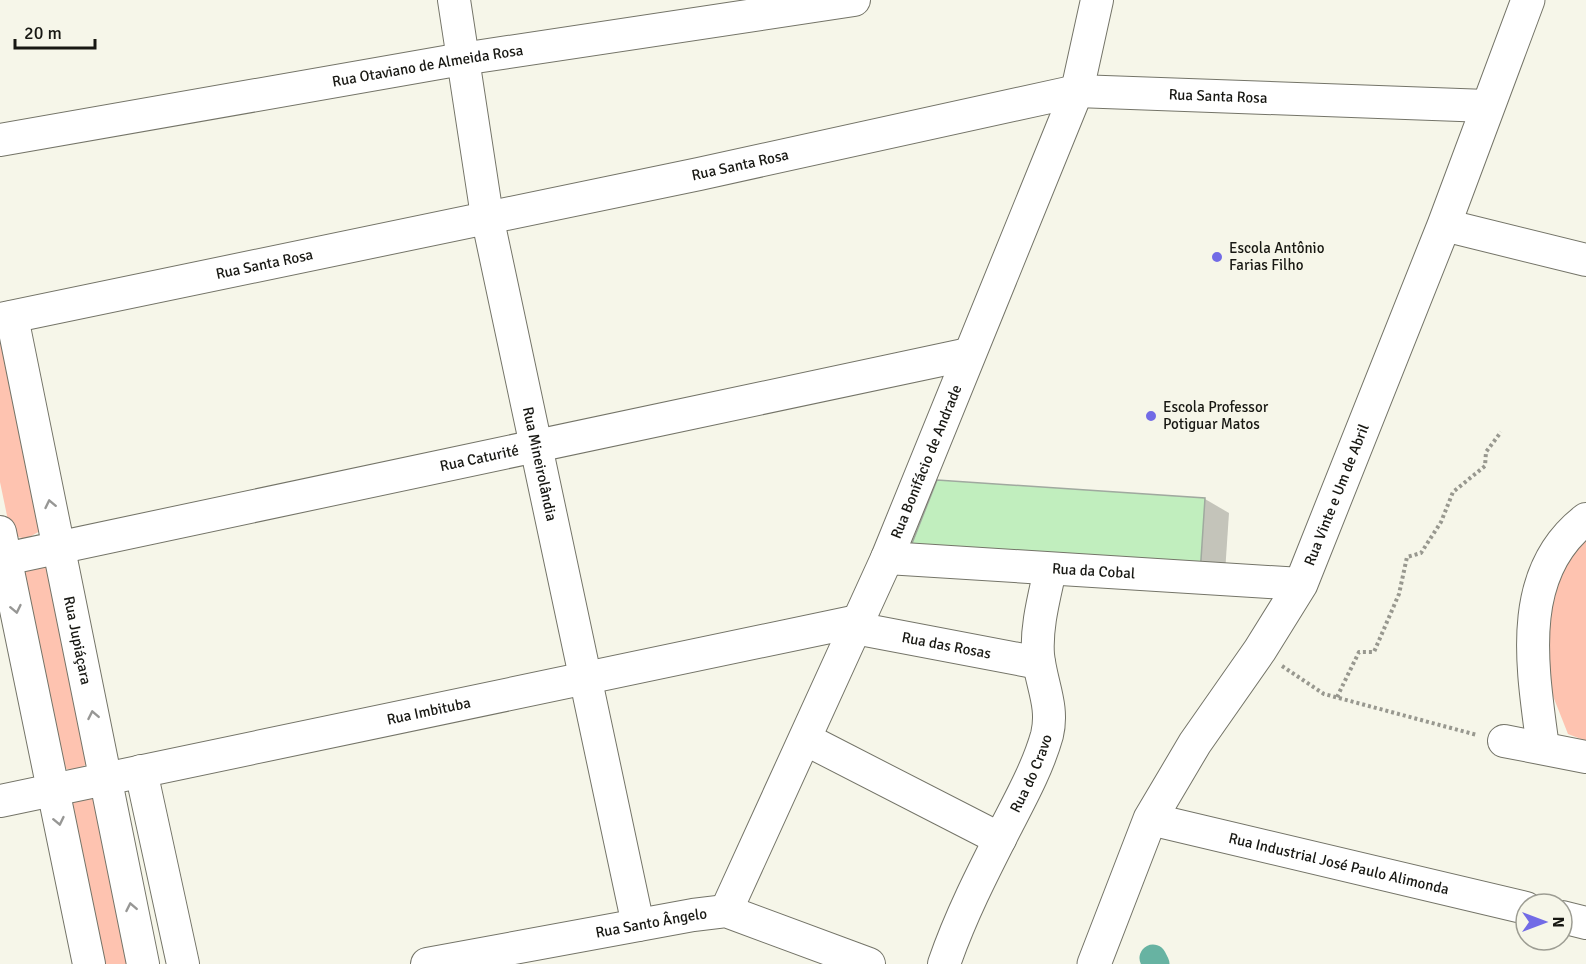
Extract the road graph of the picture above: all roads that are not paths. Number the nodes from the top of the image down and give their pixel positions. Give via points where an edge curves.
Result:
1 (454, 0) edge
2 (854, 0) edge
3 (1097, 0) edge
4 (1528, 0) edge
5 (462, 59) junction
6 (1077, 91) junction
7 (1486, 106) junction
8 (0, 140) edge
9 (487, 216) junction
10 (1444, 225) junction
11 (1586, 260) edge
12 (6, 318) edge
13 (969, 354) junction
14 (538, 448) junction
15 (1586, 519) edge
16 (59, 546) junction
17 (2, 550) edge
18 (887, 558) junction
19 (1050, 570) junction
20 (1301, 584) junction
21 (856, 624) junction
22 (1039, 663) junction
23 (586, 676) junction
24 (805, 739) junction
25 (1504, 741) road end
26 (1543, 748) junction
27 (1586, 758) edge
28 (141, 771) junction
29 (105, 779) junction
30 (53, 790) junction
31 (0, 801) edge
32 (1150, 819) junction
33 (1000, 839) junction
34 (1514, 905) edge
35 (726, 911) junction
36 (638, 925) junction
37 (89, 964) edge
38 (143, 964) edge
39 (183, 964) edge
40 (427, 964) edge
41 (869, 964) edge
42 (944, 964) edge
43 (1094, 964) edge

1 - 5 street, Rua Mineirolândia
2 - 5 street, Rua Otaviano de Almeida Rosa
3 - 6 street, Rua Bonifácio de Andrade
4 - 7 main road, Rua Vinte e Um de Abril
5 - 8 street, Rua Otaviano de Almeida Rosa
5 - 9 street, Rua Mineirolândia
6 - 7 street, Rua Santa Rosa
6 - 9 street, Rua Santa Rosa
6 - 13 street, Rua Bonifácio de Andrade
7 - 10 main road, Rua Vinte e Um de Abril
9 - 12 street, Rua Santa Rosa
9 - 14 street, Rua Mineirolândia
10 - 11 street
10 - 20 main road, Rua Vinte e Um de Abril
16 -> 12 street, Rua Jupiáçara
13 - 14 street, Rua Caturité
13 - 18 street, Rua Bonifácio de Andrade
14 - 16 street, Rua Caturité
14 - 23 street, Rua Mineirolândia
15 - 26 street via 1571,531 1551,561 1536,604 1532,651
16 - 17 street, Rua Caturité
29 -> 16 street, Rua Jupiáçara
17 -> 30 street
18 - 19 street, Rua da Cobal
18 - 21 street, Rua Bonifácio de Andrade
19 - 20 street, Rua da Cobal
19 - 22 street, Rua do Cravo via 1038,629
20 - 32 main road, Rua Vinte e Um de Abril via 1195,742
21 - 22 street, Rua das Rosas
21 - 23 street, Rua Imbituba
21 - 24 street, Rua Bonifácio de Andrade
22 - 33 street, Rua do Cravo via 1050,701 1047,736
23 - 28 street, Rua Imbituba
23 - 36 street, Rua Mineirolândia
24 - 33 street
24 - 35 street, Rua Bonifácio de Andrade
25 - 26 street
26 - 27 street
28 - 29 street, Rua Imbituba
28 - 39 street
29 - 30 street, Rua Imbituba
38 -> 29 street, Rua Jupiáçara
30 - 31 street, Rua Imbituba
30 -> 37 street
32 - 34 street, Rua Industrial José Paulo Alimonda
32 - 43 main road, Rua Vinte e Um de Abril
33 - 42 street, Rua do Cravo
35 - 36 street, Rua Santo Ângelo
35 - 41 street, Rua Santo Ângelo
36 - 40 street, Rua Santo Ângelo

